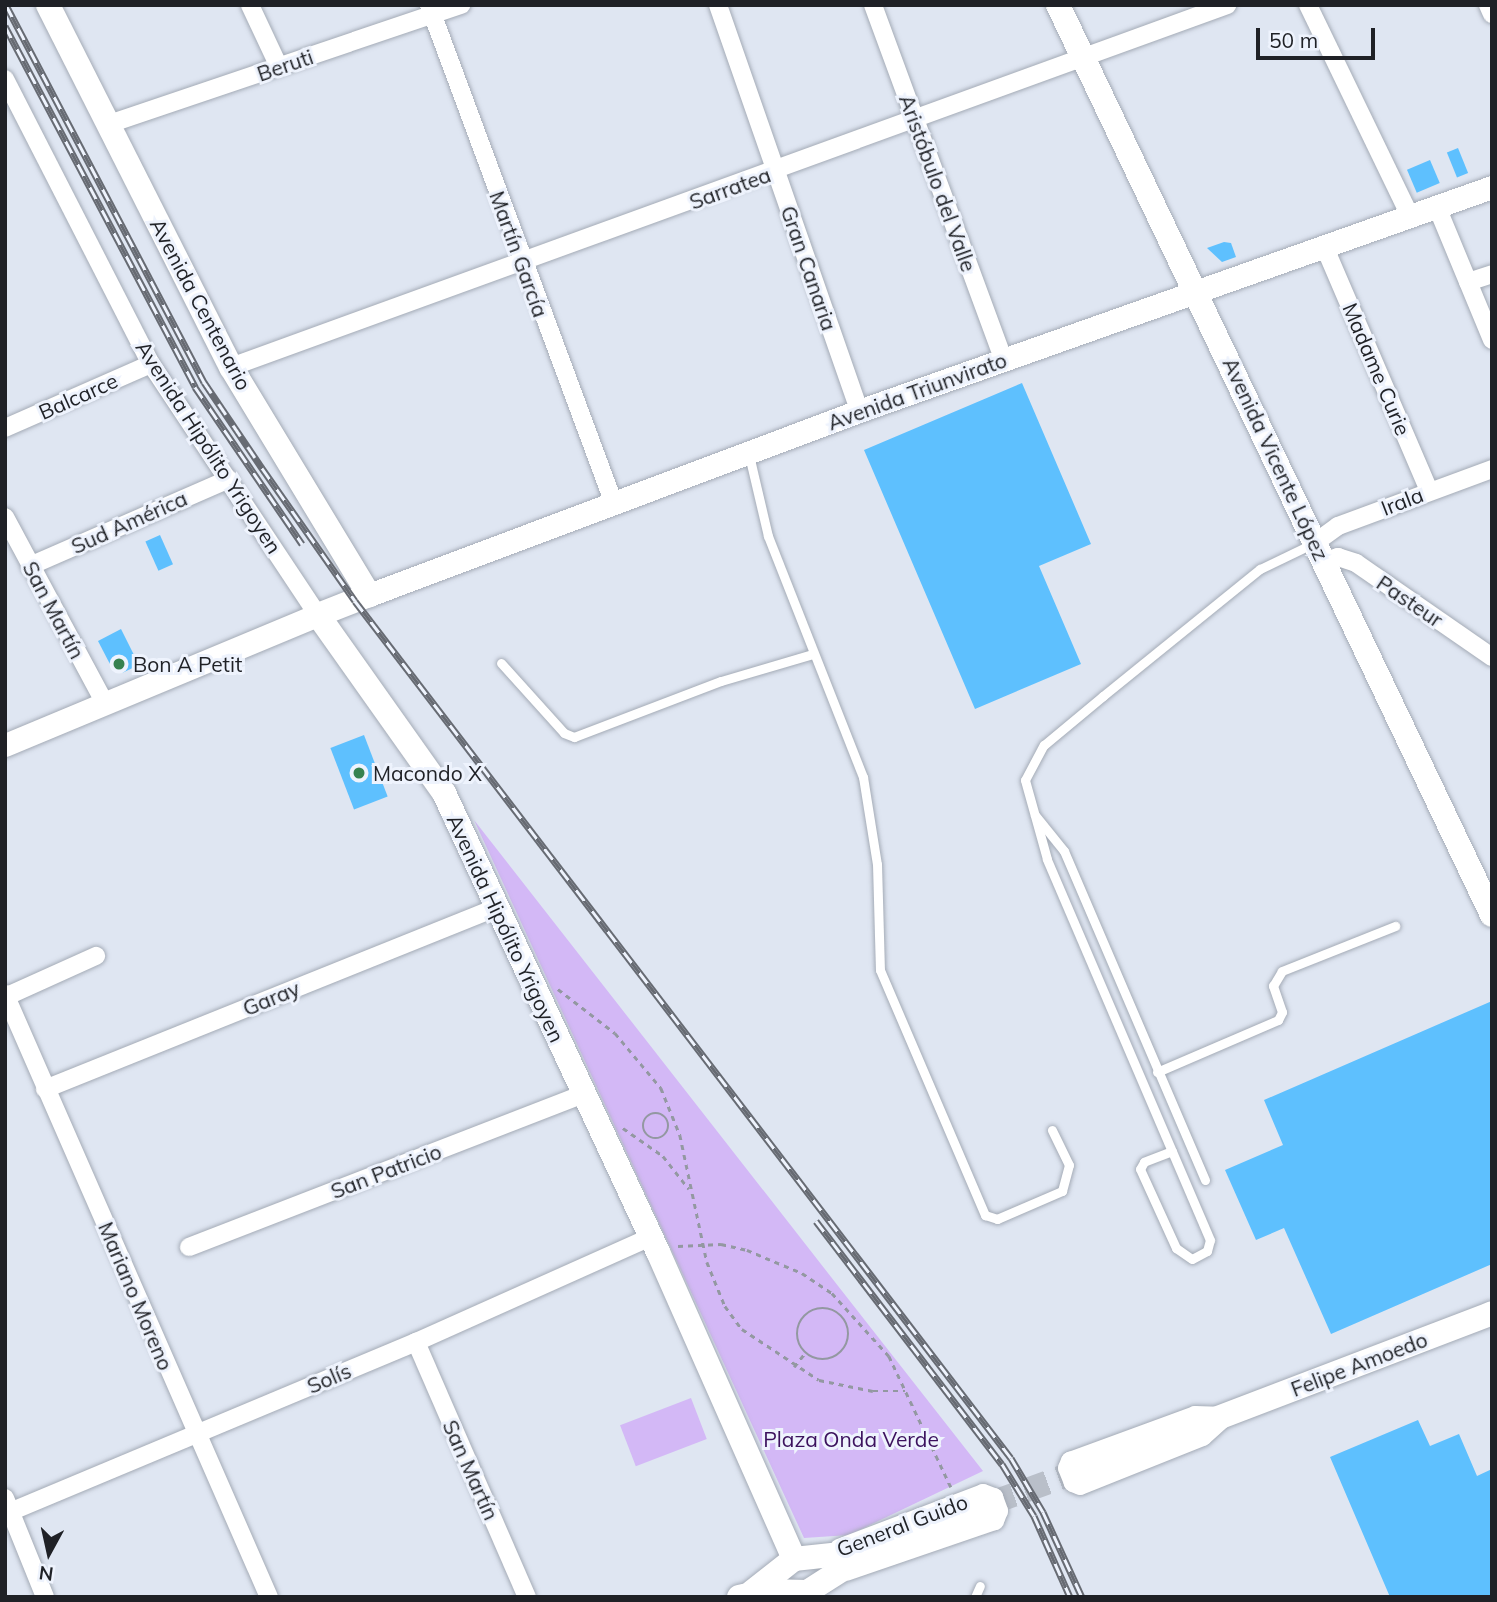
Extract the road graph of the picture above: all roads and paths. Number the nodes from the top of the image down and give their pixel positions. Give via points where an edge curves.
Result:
1 (48, 5) edge
2 (250, 5) edge
3 (461, 5) edge
4 (718, 5) edge
5 (873, 5) edge
6 (1058, 5) edge
7 (1227, 5) edge
8 (1308, 5) edge
9 (1488, 5) edge
10 (431, 10) edge
11 (1492, 14) edge
12 (1083, 57) junction
13 (279, 67) junction
14 (5, 79) edge
15 (10, 99) edge
16 (915, 121) junction
17 (109, 124) junction
18 (775, 171) junction
19 (1492, 187) edge
20 (1437, 207) junction
21 (1410, 216) junction
22 (1325, 248) junction
23 (521, 262) junction
24 (1492, 274) edge
25 (1468, 282) junction
26 (1197, 292) junction
27 (1492, 340) edge
28 (1004, 360) junction
29 (151, 364) junction
30 (231, 367) junction
31 (859, 411) junction
32 (5, 428) edge
33 (749, 453) junction
34 (1492, 469) edge
35 (229, 478) junction
36 (1429, 491) junction
37 (612, 501) junction
38 (5, 517) edge
39 (1320, 552) junction
40 (30, 566) junction
41 (369, 595) junction
42 (318, 615) junction
43 (813, 654) junction
44 (1492, 657) edge
45 (501, 663) dead end
46 (104, 702) junction
47 (5, 745) edge
48 (1029, 808) junction
49 (497, 906) junction
50 (1492, 915) edge
51 (1395, 926) dead end
52 (96, 956) dead end
53 (527, 970) junction
54 (6, 996) edge
55 (1157, 1072) junction
56 (45, 1090) junction
57 (583, 1094) junction
58 (594, 1118) junction
59 (674, 1118) junction
60 (667, 1120) junction
61 (1052, 1130) dead end
62 (645, 1133) junction
63 (639, 1138) junction
64 (1172, 1151) junction
65 (1205, 1180) dead end
66 (691, 1191) junction
67 (701, 1244) junction
68 (654, 1245) junction
69 (190, 1247) dead end
70 (844, 1306) junction
71 (1492, 1313) edge
72 (838, 1314) junction
73 (416, 1342) junction
74 (805, 1353) junction
75 (794, 1367) junction
76 (905, 1391) junction
77 (1226, 1416) junction
78 (196, 1434) junction
79 (1079, 1471) tunnel mouth
80 (958, 1502) junction
81 (991, 1503) tunnel mouth
82 (7, 1508) edge
83 (793, 1559) junction
84 (827, 1566) junction
85 (980, 1586) dead end
86 (808, 1594) edge
87 (746, 1595) edge
88 (45, 1597) edge
89 (269, 1597) edge
90 (527, 1597) edge
91 (975, 1597) edge

1 - 17 main road, Avenida Centenario
2 - 13 street
3 - 10 street, Beruti
4 - 18 street, Gran Canaria
5 - 16 street, Aristóbulo del Valle
6 - 12 main road, Avenida Vicente López
7 - 12 street, Sarratea
8 - 21 street
9 - 11 street
10 - 13 street, Beruti
10 - 23 street, Martín García
12 - 16 street, Sarratea
12 - 26 main road, Avenida Vicente López
13 - 17 street, Beruti
14 - 15 street, Avenida Hipólito Yrigoyen
15 - 29 street, Avenida Hipólito Yrigoyen
16 - 18 street, Sarratea
16 - 28 street, Aristóbulo del Valle
17 - 30 main road, Avenida Centenario
18 - 23 street, Sarratea
18 - 31 street, Gran Canaria
19 - 20 street, Avenida Triunvirato
20 - 21 street, Avenida Triunvirato
20 - 25 street
21 - 22 street, Avenida Triunvirato
22 - 26 street, Avenida Triunvirato
22 - 36 street, Madame Curie
23 - 30 street, Sarratea
23 - 37 street, Martín García
24 - 25 street
25 - 27 street
26 - 28 street, Avenida Triunvirato
26 - 39 main road, Avenida Vicente López
28 - 31 street, Avenida Triunvirato
29 - 32 street, Balcarce
29 - 35 street, Avenida Hipólito Yrigoyen
30 - 41 main road, Avenida Centenario
31 - 33 street, Avenida Triunvirato
33 - 37 street, Avenida Triunvirato
33 - 43 lane via 768,536
34 - 36 street, Irala
35 - 40 street, Sud América
35 - 42 street, Avenida Hipólito Yrigoyen
36 - 39 street, Irala via 1338,526
37 - 41 street, Avenida Triunvirato
38 - 40 street, San Martín
39 - 44 street, Pasteur via 1356,563
39 - 48 lane via 1260,569 1044,745 1025,780
39 - 50 main road, Avenida Vicente López
40 - 46 street, San Martín
41 - 42 main road, Avenida Triunvirato
42 - 46 street
42 - 49 main road, Avenida Hipólito Yrigoyen via 436,779
43 - 45 lane via 721,681 574,737 564,733
43 - 61 lane via 857,755 867,794 877,864 880,970 990,1218 998,1219 1062,1191 1069,1165
46 - 47 street
48 - 55 lane via 1064,851
48 - 64 lane
49 - 53 main road, Avenida Hipólito Yrigoyen
49 - 56 street, Garay
51 - 55 lane via 1282,971 1273,986 1282,1012 1278,1020
52 - 54 street
53 - 57 main road, Avenida Hipólito Yrigoyen
53 - 59 path via 615,1033 661,1087
54 - 56 street, Mariano Moreno
55 - 65 lane
56 - 78 street, Mariano Moreno
57 - 58 main road, Avenida Hipólito Yrigoyen
57 - 69 street, San Patricio
58 - 63 path
58 - 68 main road, Avenida Hipólito Yrigoyen
59 - 60 path
59 - 66 path
60 - 62 path via 661,1138
60 - 62 path via 662,1114 650,1115 643,1125
62 - 63 path
63 - 66 path via 663,1156
64 - 64 lane via 1144,1161 1140,1169 1176,1248 1192,1259 1208,1251 1210,1240
66 - 67 path
67 - 68 path
67 - 70 path via 720,1244 774,1259 802,1273
67 - 75 path via 725,1306 742,1329
68 - 73 street, Solís
68 - 83 main road, Avenida Hipólito Yrigoyen
70 - 72 path
70 - 76 path via 889,1356
71 - 77 main road, Felipe Amoedo
72 - 74 path via 820,1308 805,1315 797,1337
72 - 74 path via 848,1334 843,1351 828,1360
73 - 78 street, Solís
73 - 90 street, San Martín
74 - 75 path
75 - 76 path via 844,1386
76 - 80 path
77 - 77 street, Felipe Amoedo via 1195,1415 1070,1461 1067,1468 1073,1483 1080,1486 1203,1437
77 - 79 main road, Felipe Amoedo
78 - 82 street, Solís
78 - 89 street, Mariano Moreno
80 - 84 street, General Guido
80 - 84 street, General Guido via 991,1494 998,1518 867,1568
81 - 84 main road, General Guido
82 - 88 street
83 - 84 main road, General Guido
83 - 87 main road, General Guido
84 - 86 main road, General Guido
85 - 91 lane
86 - 87 main road, General Guido

